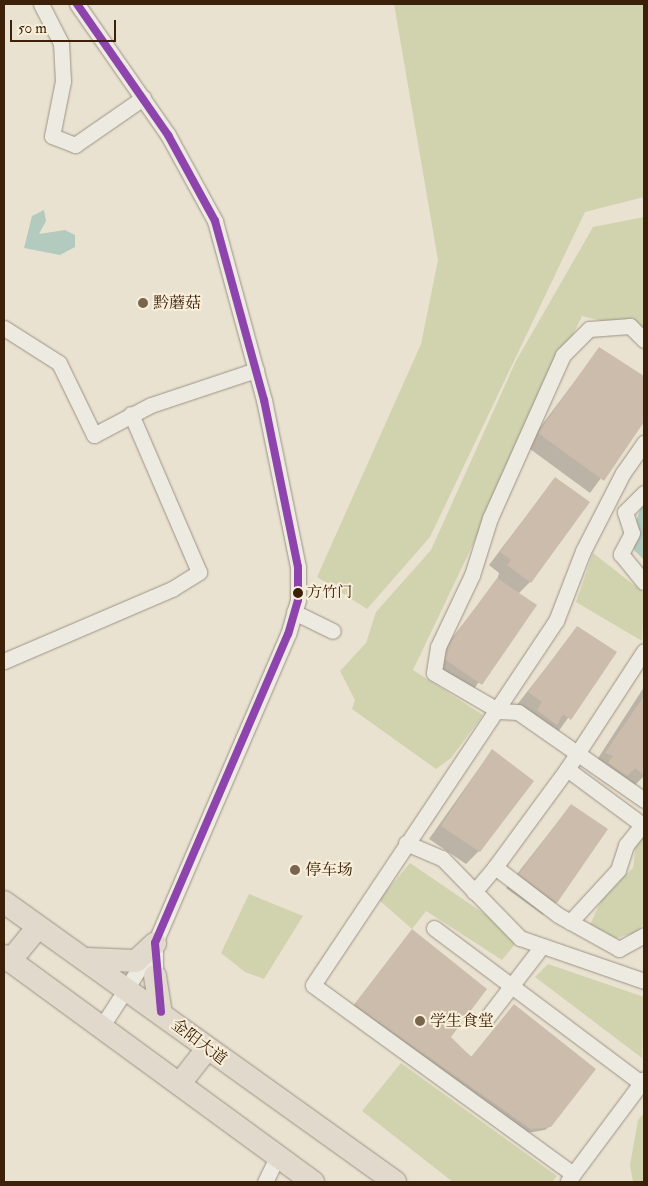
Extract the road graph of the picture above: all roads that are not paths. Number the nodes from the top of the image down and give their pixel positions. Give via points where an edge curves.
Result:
1 (41, 4) edge
2 (77, 4) edge
3 (142, 98) junction
4 (4, 328) edge
5 (644, 340) edge
6 (256, 370) junction
7 (131, 414) junction
8 (643, 449) edge
9 (644, 493) edge
10 (644, 582) edge
11 (294, 612) junction
12 (333, 631) dead end
13 (644, 651) edge
14 (4, 661) edge
15 (499, 711) junction
16 (577, 753) junction
17 (567, 769) junction
18 (644, 800) edge
19 (643, 826) edge
20 (406, 843) junction
21 (495, 866) junction
22 (474, 892) junction
23 (4, 902) edge
24 (570, 922) junction
25 (38, 927) junction
26 (434, 928) dead end
27 (644, 935) edge
28 (155, 943) junction
29 (542, 946) junction
30 (7, 958) edge
31 (88, 959) junction
32 (155, 976) joint
33 (644, 980) edge
34 (129, 988) junction
35 (161, 1012) junction
36 (486, 1019) dead end
37 (102, 1026) junction
38 (207, 1049) junction
39 (642, 1081) edge
40 (180, 1082) junction
41 (277, 1157) junction
42 (570, 1178) edge
43 (265, 1182) edge
44 (313, 1182) edge
45 (394, 1182) edge

1 - 3 street via 61,43 63,81 52,136 75,145
2 - 3 street
3 - 6 street via 215,221
4 - 7 street via 59,363 94,434
5 - 15 street via 630,326 589,329 563,355 438,647 434,673
6 - 7 street
6 - 11 street via 298,567
7 - 14 street via 200,572 172,589
8 - 15 street via 583,551 556,621
9 - 10 street via 625,512 632,534 621,554
11 - 12 street
11 - 28 street
13 - 16 street
15 - 16 street via 518,712
15 - 20 street
16 - 17 street
16 - 18 street
17 - 19 street
17 - 21 street
19 - 24 street via 626,845 618,870
20 - 22 street via 442,858
20 - 42 street via 313,985
21 - 22 street
21 - 24 street
22 - 29 street via 520,938
23 - 25 main road, 金阳大道
24 - 27 street via 620,948
25 - 30 main road
25 - 31 main road, 金阳大道
26 - 39 street
28 - 31 main road via 136,961
28 - 32 street
28 - 34 street
29 - 33 street
29 - 36 street
30 - 37 main road
31 - 34 main road, 金阳大道
32 - 35 main road
34 - 35 main road, 金阳大道
34 - 37 street
35 - 38 main road, 金阳大道
37 - 40 main road
38 - 40 main road
38 - 45 main road, 金阳大道
39 - 42 street
40 - 41 main road
41 - 43 street
41 - 44 main road

